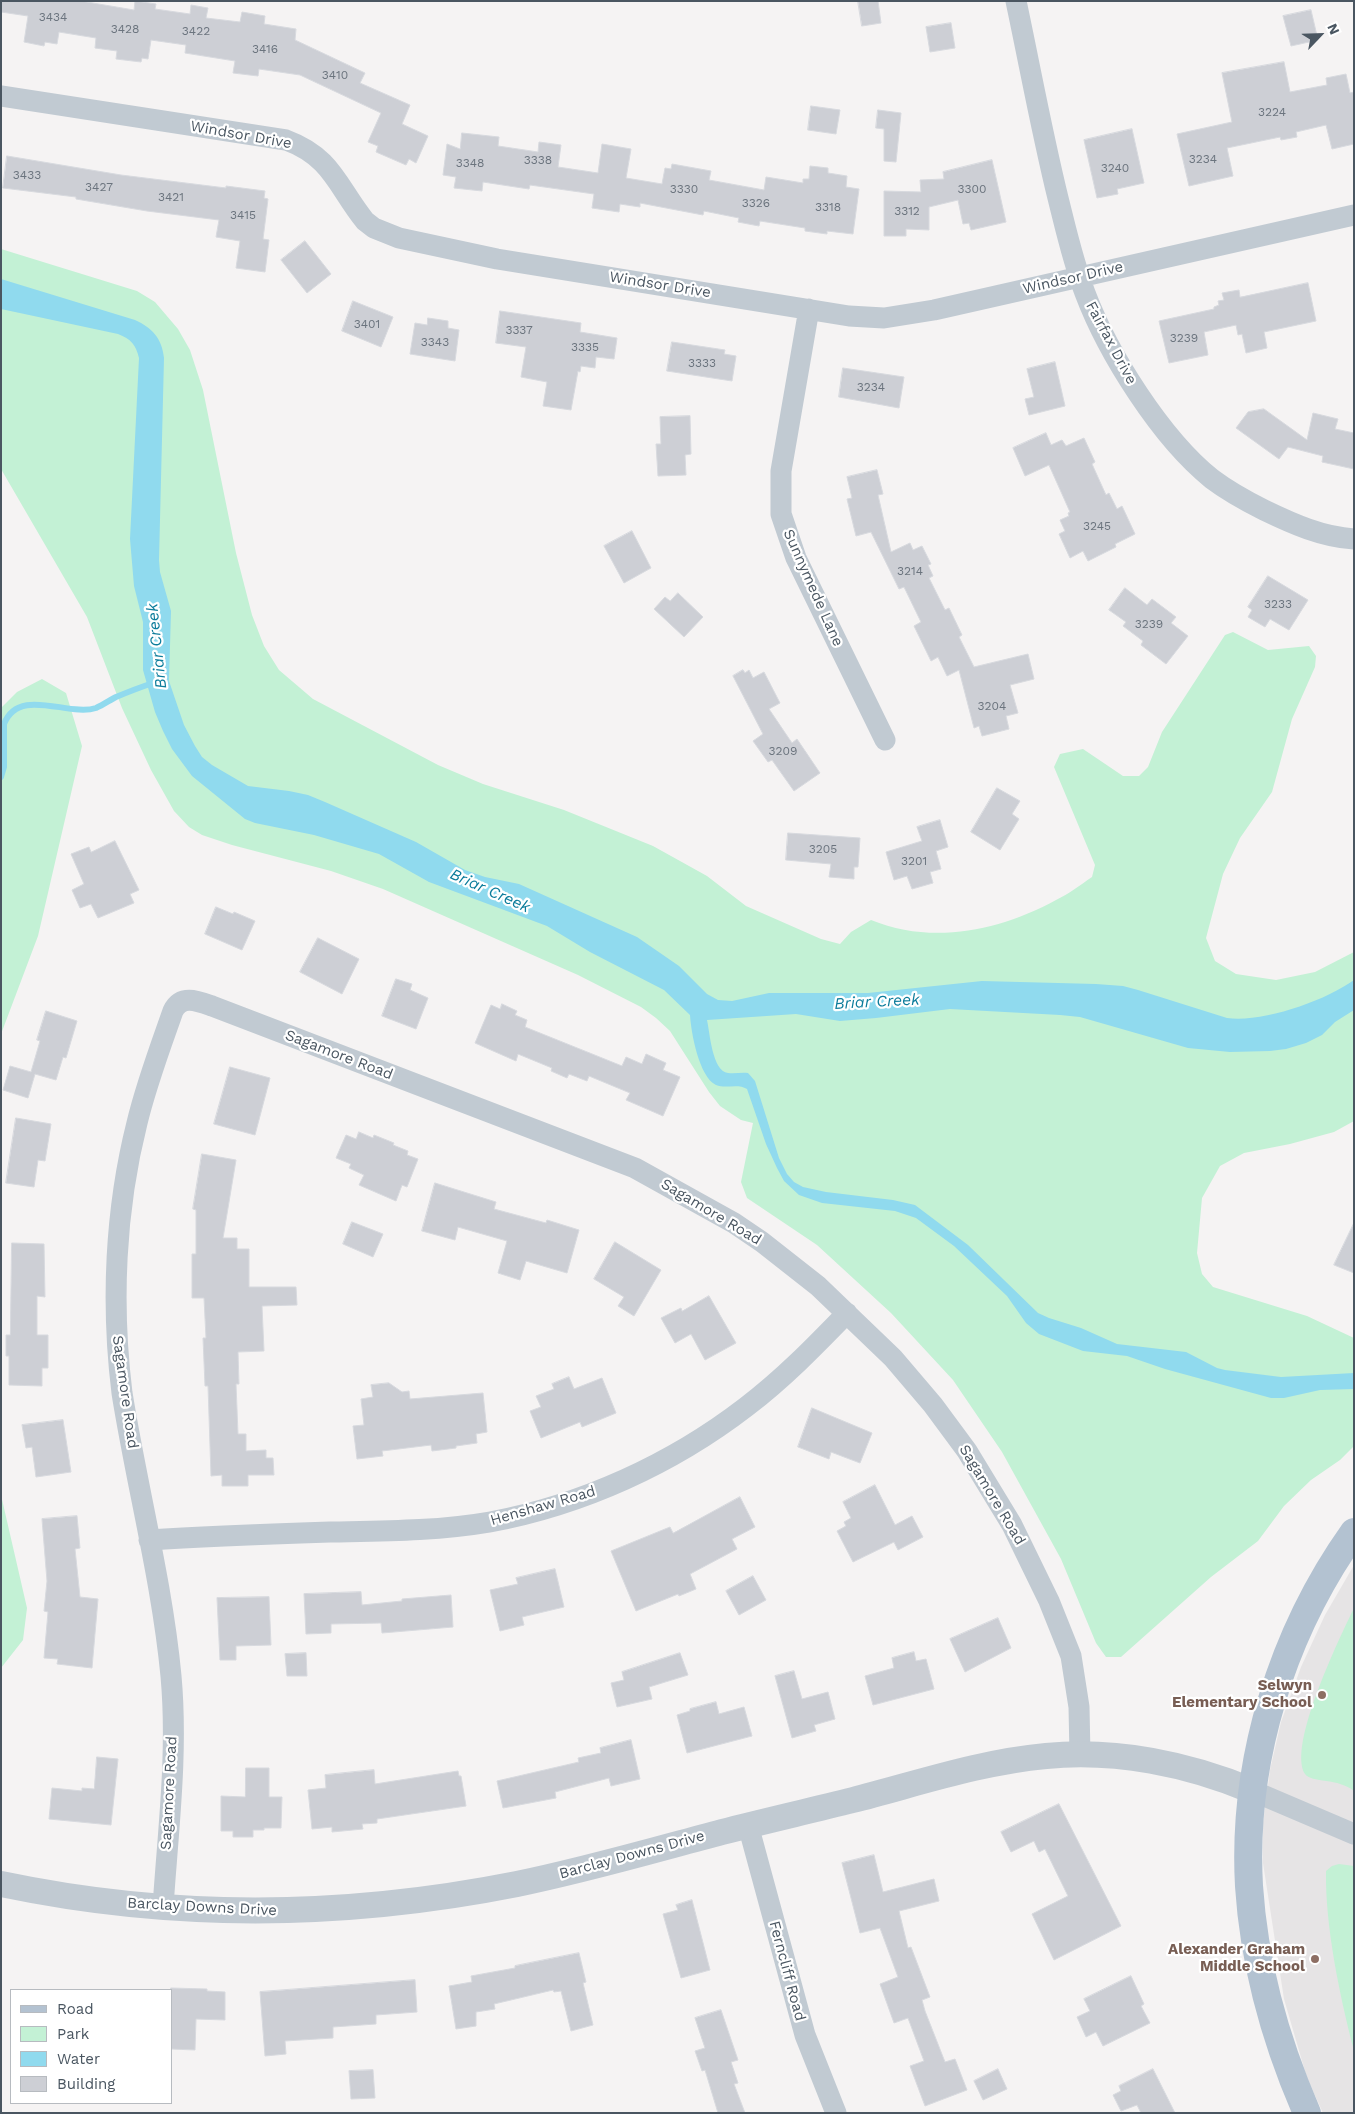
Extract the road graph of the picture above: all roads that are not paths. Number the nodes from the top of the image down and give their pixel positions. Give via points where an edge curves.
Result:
1 (1016, 1) edge
2 (1, 96) edge
3 (1354, 215) edge
4 (1079, 277) junction
5 (808, 309) junction
6 (1354, 539) edge
7 (885, 740) dead end
8 (848, 1313) junction
9 (1354, 1532) edge
10 (149, 1540) junction
11 (1080, 1755) junction
12 (1253, 1790) junction
13 (748, 1825) junction
14 (1354, 1834) edge
15 (1, 1884) edge
16 (163, 1907) junction
17 (836, 2113) edge
18 (1307, 2113) edge

1 - 4 street, Fairfax Drive via 1041,125
2 - 5 street, Windsor Drive via 286,140 323,161 365,221 399,238 497,259
3 - 4 street, Windsor Drive
4 - 5 street, Windsor Drive via 901,316 849,316
4 - 6 street, Fairfax Drive via 1121,365 1166,430 1193,462 1228,489 1280,518 1323,534
5 - 7 street, Sunnymede Lane via 782,471 781,514 796,558
8 - 10 street, Henshaw Road via 777,1382 706,1436 617,1483 558,1504 490,1522 436,1528
8 - 10 street, Sagamore Road via 754,1236 635,1168 212,1006 184,1000 172,1010 137,1122 118,1252 118,1362
8 - 11 street, Sagamore Road via 934,1405 967,1451 1012,1525 1060,1624 1071,1656 1078,1700
9 - 12 main road via 1320,1587 1284,1662 1258,1753
10 - 16 street, Sagamore Road via 172,1687 172,1763
11 - 12 street, Barclay Downs Drive via 1158,1763
11 - 13 street, Barclay Downs Drive via 1045,1756 996,1764
12 - 14 street
12 - 18 main road via 1248,1866 1256,1937 1280,2041
13 - 16 street, Barclay Downs Drive via 520,1884 426,1899 262,1912
13 - 17 street, Ferncliff Road via 805,2035
15 - 16 street, Barclay Downs Drive via 92,1900

